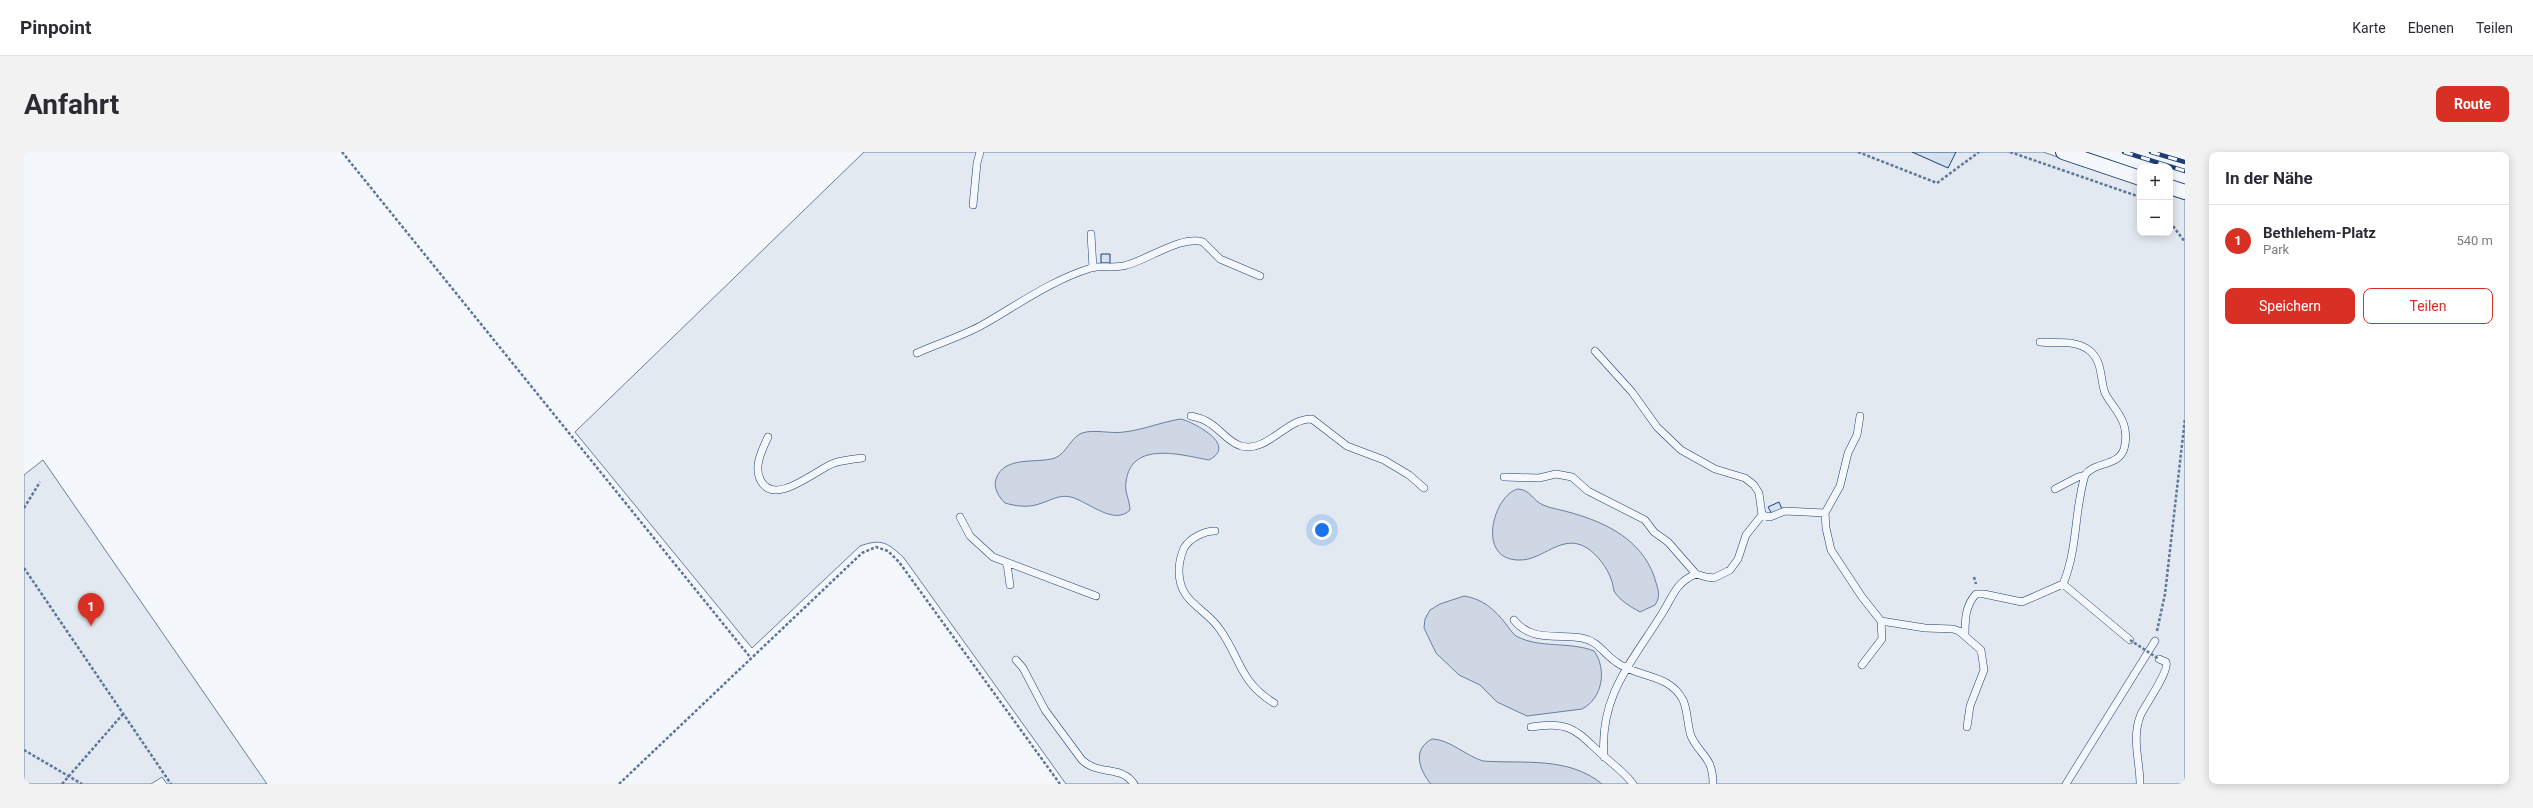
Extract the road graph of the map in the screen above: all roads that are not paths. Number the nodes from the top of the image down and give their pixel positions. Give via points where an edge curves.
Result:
1 (980, 152) edge
2 (2063, 152) edge
3 (2137, 177) edge
4 (2173, 188) edge
5 (2185, 192) edge
6 (973, 205) dead end
7 (1091, 234) dead end
8 (1093, 268) junction
9 (1260, 276) dead end
10 (2040, 342) dead end
11 (1595, 351) dead end
12 (917, 353) dead end
13 (1191, 416) dead end
14 (1860, 416) dead end
15 (768, 437) dead end
16 (862, 458) dead end
17 (2085, 475) junction
18 (1504, 477) dead end
19 (1424, 488) dead end
20 (2055, 489) dead end
21 (1825, 513) junction
22 (1762, 515) junction
23 (960, 517) dead end
24 (1215, 531) dead end
25 (1007, 564) junction
26 (1696, 574) junction
27 (2062, 584) junction
28 (1010, 585) dead end
29 (1096, 596) dead end
30 (1514, 620) dead end
31 (1882, 621) junction
32 (1965, 636) junction
33 (2130, 640) road end
34 (2154, 641) road end
35 (2159, 659) road end
36 (1016, 660) dead end
37 (1862, 666) dead end
38 (1626, 667) junction
39 (1274, 703) dead end
40 (1531, 727) dead end
41 (1968, 727) dead end
42 (1604, 757) junction
43 (1134, 784) edge
44 (1633, 784) edge
45 (1713, 784) edge
46 (2066, 784) edge
47 (2140, 784) edge

1 - 6 lane via 976,163
2 - 3 street
4 - 5 street
7 - 8 lane
8 - 9 lane via 1127,265 1187,240 1196,239 1229,265
8 - 12 lane via 1019,301 983,324
10 - 17 lane via 2068,343 2090,351 2097,361 2105,392 2124,425 2126,438 2120,457 2088,471
11 - 22 lane via 1632,392 1657,427 1681,450 1715,469 1745,478 1754,485 1759,493
13 - 19 lane via 1206,421 1232,442 1242,446 1254,446 1266,441 1297,420 1312,419 1347,446 1384,460 1409,475
14 - 21 lane via 1857,435 1848,453 1840,486
15 - 16 lane via 758,462 758,473 764,486 770,489 786,489 833,463
17 - 20 lane
17 - 27 lane via 2075,545 2070,568
18 - 26 lane via 1539,478 1556,474 1572,477 1588,491 1645,520
21 - 22 lane via 1785,511 1770,517
21 - 31 lane via 1831,550 1862,597
22 - 26 lane via 1746,535 1738,559 1730,570 1714,578
23 - 25 lane via 970,536 981,548
24 - 39 lane via 1199,535 1185,546 1179,568 1182,589 1186,596 1221,629 1252,687
25 - 28 lane
25 - 29 lane via 1052,578
26 - 38 lane via 1679,584 1663,613
27 - 32 lane via 2022,602 1976,594 1969,601
27 - 33 lane
30 - 38 lane via 1519,626 1535,634 1593,641 1616,663
31 - 32 lane via 1925,628 1953,629
31 - 37 lane via 1882,639
32 - 41 lane via 1980,650 1985,663 1970,706
34 - 46 lane
35 - 47 lane via 2166,662 2166,670 2141,714 2136,733
36 - 43 lane via 1023,668 1045,710 1082,760 1089,767 1123,774
38 - 42 lane via 1605,717
38 - 45 lane via 1665,681 1676,690 1686,709 1691,736 1711,764
40 - 42 lane via 1560,725 1579,732
42 - 44 lane via 1624,771

